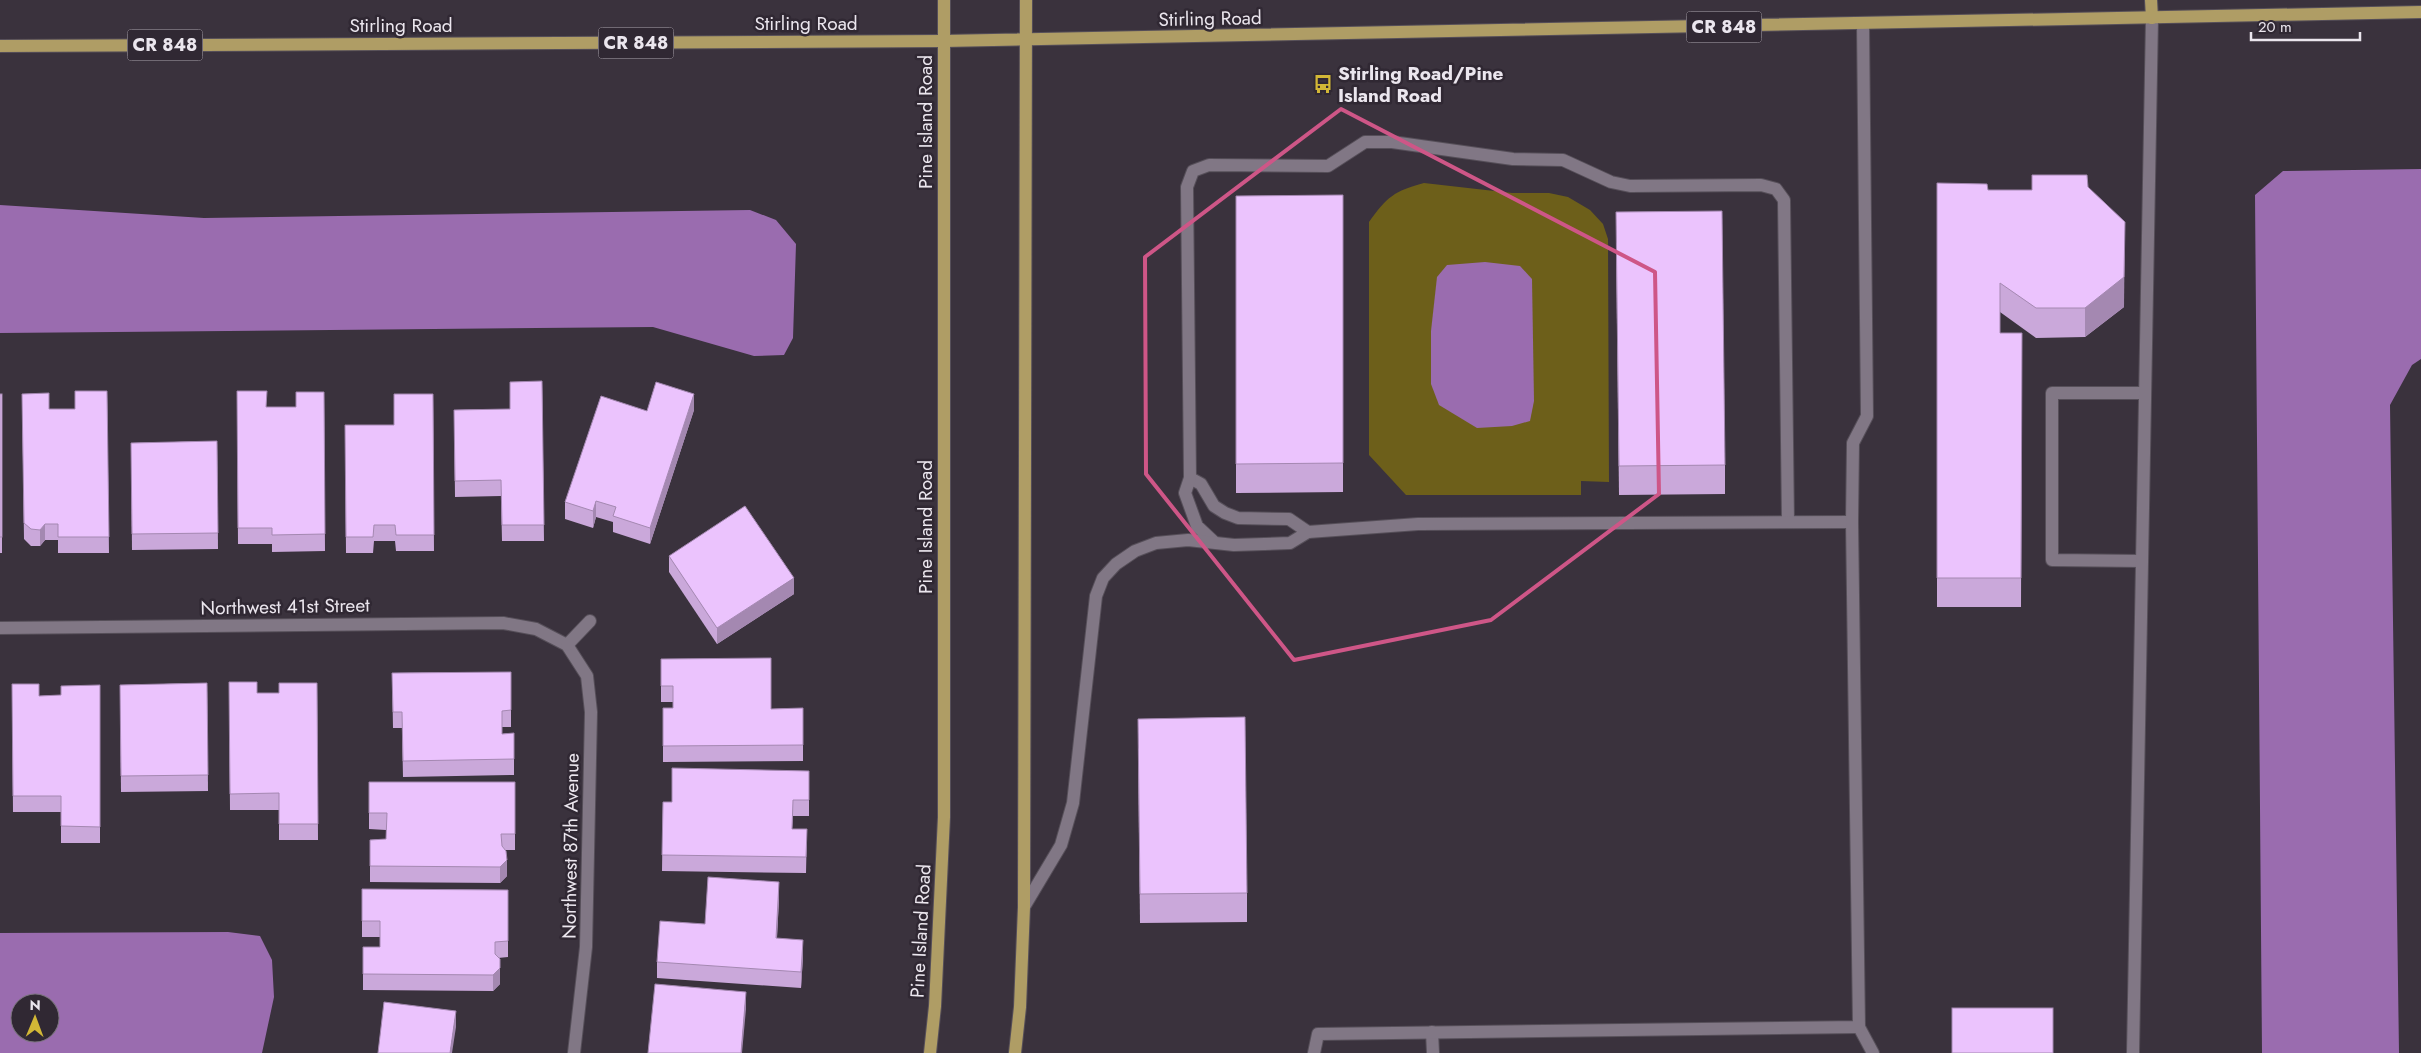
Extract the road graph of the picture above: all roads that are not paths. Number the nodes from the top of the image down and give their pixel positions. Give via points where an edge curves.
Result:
1 (944, 0) edge
2 (1026, 0) edge
3 (2151, 0) edge
4 (2421, 12) edge
5 (2152, 18) junction
6 (1863, 24) junction
7 (1027, 39) junction
8 (943, 41) junction
9 (0, 46) edge
10 (2144, 393) junction
11 (1190, 478) junction
12 (1788, 522) junction
13 (1852, 522) junction
14 (1308, 532) junction
15 (1213, 541) junction
16 (2142, 561) junction
17 (590, 620) dead end
18 (0, 628) edge
19 (566, 646) junction
20 (1024, 907) junction
21 (1860, 1027) junction
22 (1432, 1032) junction
23 (574, 1053) edge
24 (930, 1053) edge
25 (1014, 1053) edge
26 (1314, 1053) edge
27 (1432, 1053) edge
28 (1872, 1053) edge
29 (2133, 1053) edge

1 - 8 main road, Pine Island Road
2 - 7 main road
3 - 5 main road
4 - 5 main road, Stirling Road / CR 848
5 - 6 main road, Stirling Road / CR 848
5 - 10 street
6 - 7 main road, Stirling Road / CR 848
6 - 13 street via 1867,416 1853,443
7 - 8 main road, Stirling Road / CR 848
7 - 20 main road
8 - 9 main road, Stirling Road / CR 848
8 - 24 main road, Pine Island Road via 944,817
10 - 16 street
10 - 16 street via 2052,393 2052,560
11 - 12 street via 1187,187 1193,171 1210,165 1328,166 1365,142 1392,142 1513,160 1562,160 1611,182 1630,186 1761,185 1776,189 1784,200
11 - 14 street via 1201,484 1214,506 1225,513 1238,518 1289,518
11 - 15 street via 1185,493 1189,510 1197,526
12 - 13 street
12 - 14 street via 1418,524
13 - 21 street
14 - 15 street via 1290,543 1234,545
15 - 20 street via 1156,543 1116,564 1104,578 1092,614 1073,803 1061,845
16 - 29 street
17 - 19 street
18 - 19 street, Northwest 41st Street via 503,623 536,629
19 - 23 street, Northwest 87th Avenue via 587,676 591,712 586,947
20 - 25 main road via 1020,1007
21 - 22 street
21 - 28 street
22 - 26 street via 1318,1034
22 - 27 street

